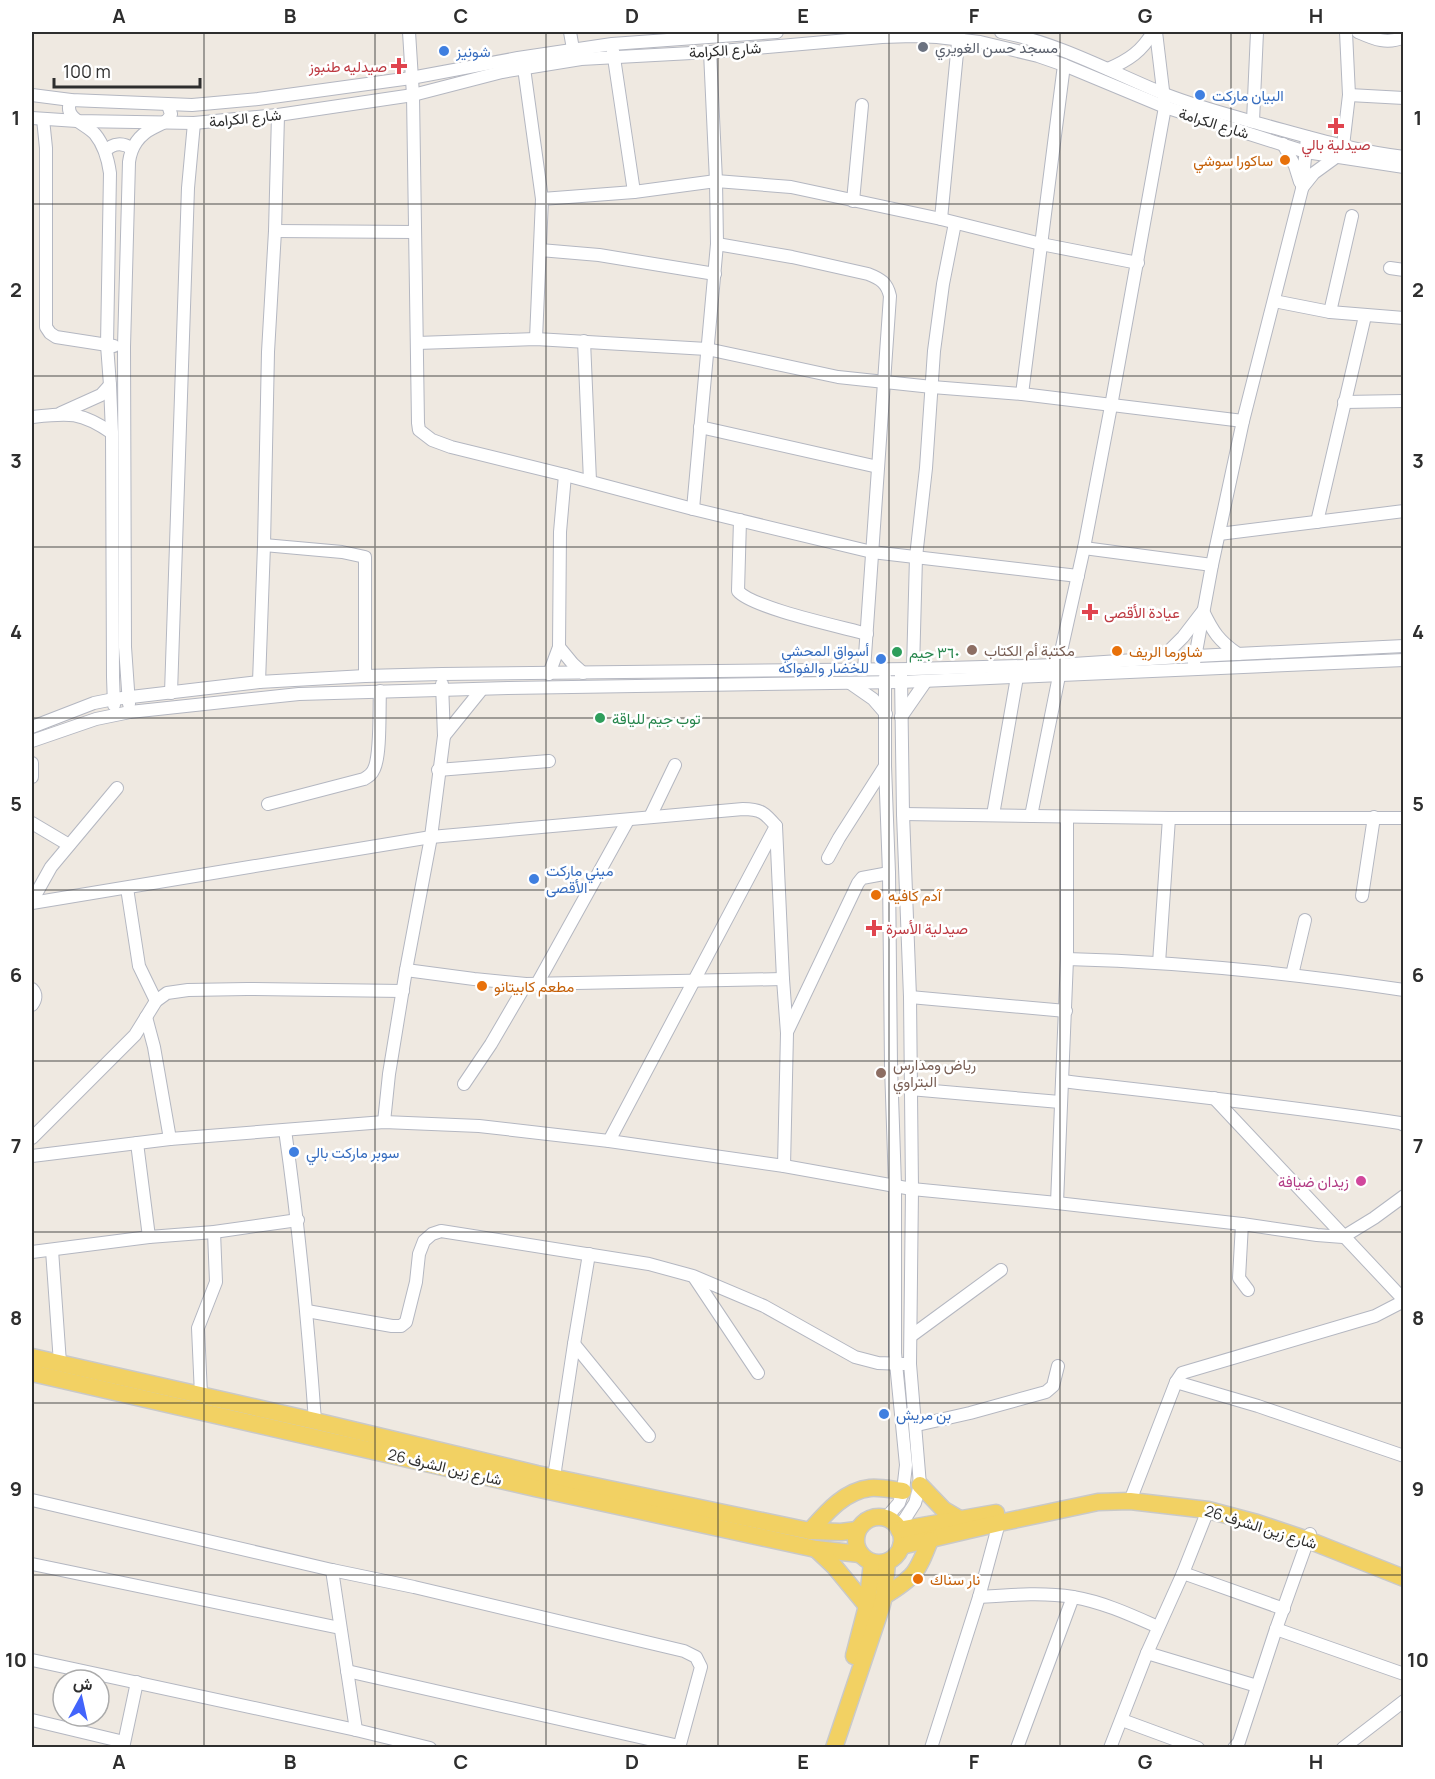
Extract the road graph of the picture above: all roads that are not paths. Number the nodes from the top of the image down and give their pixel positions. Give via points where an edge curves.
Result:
1 (409, 32) edge
2 (570, 32) edge
3 (777, 32) edge
4 (1001, 32) edge
5 (1154, 32) edge
6 (1257, 32) edge
7 (1346, 32) edge
8 (1358, 32) edge
9 (881, 34) edge
10 (959, 35) edge
11 (1404, 37) edge
12 (1044, 43) junction
13 (612, 44) junction
14 (573, 49) junction
15 (710, 52) junction
16 (1038, 56) junction
17 (615, 57) junction
18 (1064, 65) junction
19 (524, 68) junction
20 (1108, 69) junction
21 (411, 78) junction
22 (1163, 94) junction
23 (32, 95) edge
24 (412, 95) junction
25 (1349, 95) junction
26 (1404, 98) edge
27 (71, 100) junction
28 (168, 105) junction
29 (862, 105) dead end
30 (1165, 107) junction
31 (278, 115) junction
32 (37, 118) edge
33 (77, 121) junction
34 (1252, 121) junction
35 (194, 123) junction
36 (162, 124) junction
37 (1307, 137) junction
38 (1283, 144) junction
39 (1343, 146) junction
40 (132, 149) junction
41 (105, 151) junction
42 (1306, 152) junction
43 (1335, 157) junction
44 (1404, 157) edge
45 (1404, 167) edge
46 (717, 181) junction
47 (1302, 189) junction
48 (634, 192) junction
49 (542, 199) junction
50 (853, 201) junction
51 (1352, 216) dead end
52 (941, 219) junction
53 (955, 223) junction
54 (275, 231) junction
55 (414, 232) junction
56 (717, 244) junction
57 (1041, 244) junction
58 (540, 250) junction
59 (1138, 262) junction
60 (1390, 268) dead end
61 (1404, 270) edge
62 (715, 274) junction
63 (1274, 301) junction
64 (1330, 312) junction
65 (1365, 316) junction
66 (1404, 318) edge
67 (536, 339) junction
68 (584, 341) junction
69 (417, 344) junction
70 (106, 345) junction
71 (124, 347) junction
72 (707, 349) junction
73 (884, 382) junction
74 (110, 385) junction
75 (932, 387) junction
76 (1022, 394) junction
77 (1404, 401) edge
78 (1344, 402) junction
79 (1111, 406) junction
80 (60, 414) junction
81 (32, 417) edge
82 (1243, 421) junction
83 (700, 427) junction
84 (111, 432) junction
85 (878, 467) junction
86 (566, 475) junction
87 (590, 481) junction
88 (693, 509) junction
89 (1404, 511) edge
90 (740, 520) junction
91 (1317, 522) junction
92 (1219, 534) junction
93 (264, 544) junction
94 (1084, 548) junction
95 (872, 552) junction
96 (916, 557) junction
97 (1212, 565) junction
98 (1078, 576) junction
99 (1203, 611) junction
100 (867, 634) junction
101 (1404, 646) edge
102 (559, 647) junction
103 (1238, 654) junction
104 (1196, 656) junction
105 (1162, 658) junction
106 (1404, 660) edge
107 (864, 670) junction
108 (886, 670) junction
109 (1058, 670) junction
110 (1193, 670) junction
111 (583, 673) junction
112 (442, 674) junction
113 (549, 674) junction
114 (905, 674) junction
115 (365, 676) junction
116 (1017, 677) junction
117 (259, 681) junction
118 (926, 681) junction
119 (849, 682) junction
120 (885, 683) junction
121 (482, 689) junction
122 (442, 690) junction
123 (380, 691) junction
124 (171, 693) junction
125 (128, 697) junction
126 (114, 699) junction
127 (130, 711) junction
128 (115, 714) junction
129 (886, 714) junction
130 (901, 718) junction
131 (32, 728) edge
132 (444, 736) junction
133 (32, 741) edge
134 (549, 761) dead end
135 (32, 763) edge
136 (675, 765) dead end
137 (885, 766) junction
138 (438, 770) junction
139 (32, 777) edge
140 (117, 788) dead end
141 (268, 804) dead end
142 (903, 814) junction
143 (993, 815) junction
144 (1031, 816) junction
145 (650, 817) junction
146 (1067, 817) junction
147 (1374, 817) junction
148 (1169, 818) junction
149 (1404, 818) edge
150 (628, 820) junction
151 (32, 823) edge
152 (776, 826) junction
153 (431, 837) junction
154 (69, 845) junction
155 (828, 858) dead end
156 (889, 873) junction
157 (127, 888) junction
158 (1362, 896) dead end
159 (32, 902) edge
160 (1305, 920) dead end
161 (1067, 959) junction
162 (1159, 963) junction
163 (406, 970) junction
164 (1292, 975) junction
165 (783, 979) junction
166 (696, 980) junction
167 (532, 984) junction
168 (32, 989) edge
169 (1404, 990) edge
170 (403, 991) junction
171 (910, 997) junction
172 (156, 1001) junction
173 (32, 1005) edge
174 (1066, 1011) junction
175 (146, 1017) junction
176 (787, 1033) junction
177 (1062, 1081) junction
178 (464, 1084) dead end
179 (910, 1089) junction
180 (1214, 1098) junction
181 (1060, 1102) junction
182 (384, 1122) junction
183 (1402, 1122) edge
184 (285, 1130) junction
185 (32, 1138) edge
186 (170, 1139) junction
187 (609, 1141) junction
188 (137, 1143) junction
189 (32, 1156) edge
190 (784, 1166) junction
191 (895, 1186) junction
192 (912, 1189) junction
193 (1404, 1196) edge
194 (1057, 1203) junction
195 (298, 1221) junction
196 (1242, 1224) junction
197 (214, 1232) junction
198 (149, 1237) junction
199 (1343, 1237) junction
200 (52, 1250) junction
201 (32, 1252) edge
202 (590, 1254) junction
203 (1001, 1270) dead end
204 (693, 1276) junction
205 (1248, 1290) dead end
206 (1404, 1301) edge
207 (308, 1311) junction
208 (911, 1336) junction
209 (574, 1344) junction
210 (32, 1357) edge
211 (60, 1363) junction
212 (910, 1364) junction
213 (896, 1365) junction
214 (1058, 1366) dead end
215 (32, 1373) edge
216 (758, 1373) dead end
217 (1176, 1382) junction
218 (201, 1395) junction
219 (315, 1421) junction
220 (916, 1425) junction
221 (649, 1436) dead end
222 (1404, 1456) edge
223 (555, 1477) junction
224 (536, 1481) junction
225 (920, 1485) junction
226 (903, 1491) junction
227 (1132, 1496) junction
228 (32, 1500) edge
229 (1208, 1510) junction
230 (961, 1520) junction
231 (999, 1523) junction
232 (857, 1530) junction
233 (896, 1530) junction
234 (810, 1531) junction
235 (1310, 1536) junction
236 (930, 1540) junction
237 (816, 1549) junction
238 (873, 1560) junction
239 (32, 1564) edge
240 (1404, 1566) edge
241 (332, 1570) junction
242 (1183, 1574) junction
243 (1404, 1578) edge
244 (884, 1596) junction
245 (979, 1597) junction
246 (1073, 1597) junction
247 (867, 1606) junction
248 (1284, 1609) junction
249 (1158, 1627) junction
250 (340, 1628) junction
251 (1276, 1629) junction
252 (1147, 1653) junction
253 (32, 1660) edge
254 (347, 1671) junction
255 (1404, 1674) edge
256 (137, 1682) junction
257 (1257, 1686) junction
258 (1404, 1701) edge
259 (32, 1720) edge
260 (1122, 1720) junction
261 (356, 1730) junction
262 (123, 1745) edge
263 (679, 1747) edge
264 (1194, 1747) edge
265 (430, 1748) edge
266 (822, 1748) edge
267 (834, 1748) edge
268 (931, 1748) edge
269 (1017, 1748) edge
270 (1110, 1748) edge
271 (1234, 1748) edge
272 (1343, 1748) edge

1 - 21 street
2 - 14 street
3 - 13 street, شارع الكرامة
4 - 12 street, شارع الكرامة
5 - 20 street via 1134,56
5 - 22 street
6 - 34 street
7 - 25 street
8 - 11 street via 1388,42
9 - 10 street, شارع الكرامة
9 - 15 street, شارع الكرامة
10 - 16 street, شارع الكرامة
10 - 52 street
12 - 16 street
12 - 20 street, شارع الكرامة
13 - 14 street, شارع الكرامة
13 - 17 street
14 - 21 street, شارع الكرامة
15 - 17 street, شارع الكرامة
15 - 46 street
16 - 18 street, شارع الكرامة
17 - 19 street, شارع الكرامة
17 - 48 street
18 - 30 street, شارع الكرامة
18 - 57 street
19 - 24 street, شارع الكرامة
19 - 49 street
20 - 22 street, شارع الكرامة
21 - 24 street
21 - 28 street, شارع الكرامة via 258,99
22 - 30 street
22 - 34 street, شارع الكرامة
23 - 27 street, شارع الكرامة
24 - 31 street, شارع الكرامة
24 - 55 street
25 - 26 street
25 - 39 street
27 - 28 street, شارع الكرامة
27 - 33 street via 69,112
28 - 36 street via 170,117
29 - 50 street
30 - 38 street, شارع الكرامة
30 - 59 street
31 - 35 street, شارع الكرامة
31 - 54 street
32 - 33 street, شارع الكرامة
32 - 70 street via 46,148 46,327 56,337
33 - 36 street, شارع الكرامة
33 - 41 street via 95,134
34 - 37 street, شارع الكرامة
35 - 36 street, شارع الكرامة
35 - 124 street via 188,188
36 - 40 street via 143,135
37 - 39 street, شارع الكرامة
37 - 42 street
38 - 42 street, شارع الكرامة
38 - 47 street via 1299,174
39 - 44 street, شارع الكرامة
40 - 41 street via 120,144
40 - 71 street
41 - 70 street via 110,173
42 - 43 street, شارع الكرامة
42 - 47 street
43 - 45 street, شارع الكرامة
43 - 47 street via 1314,173
46 - 48 street
46 - 50 street via 790,187
46 - 56 street
47 - 63 street
48 - 49 street
49 - 58 street
50 - 52 street
51 - 64 street
52 - 53 street
53 - 57 street
53 - 75 street via 941,296
54 - 55 street
54 - 93 street
55 - 69 street
56 - 62 street
56 - 73 street via 868,274 884,282 890,297
57 - 59 street
57 - 76 street
58 - 62 street via 599,255
58 - 67 street
59 - 79 street
60 - 61 street
62 - 72 street
63 - 64 street
63 - 82 street
64 - 65 street
65 - 66 street
65 - 78 street
67 - 68 street
67 - 69 street
68 - 72 street
68 - 87 street
69 - 86 street via 418,423 423,434 451,447
70 - 71 street
70 - 74 street
71 - 125 street
72 - 73 street
72 - 83 street
73 - 75 street
73 - 85 street
74 - 80 street via 101,395
74 - 84 street
75 - 76 street
75 - 96 street
76 - 79 street
77 - 78 street
78 - 91 street
79 - 82 street
79 - 94 street
80 - 81 street
80 - 84 street via 80,416
82 - 92 street
83 - 85 street
83 - 88 street
84 - 126 street
85 - 95 street
86 - 87 street
86 - 102 street via 560,532
87 - 88 street
88 - 90 street
89 - 91 street
90 - 95 street
90 - 100 street via 741,595
91 - 92 street
92 - 97 street
93 - 115 street via 365,558
93 - 117 street
94 - 97 street
94 - 98 street
95 - 96 street
95 - 100 street
96 - 98 street
96 - 114 street
97 - 99 street
98 - 109 street
99 - 103 street via 1217,637
99 - 104 street
99 - 105 street
100 - 107 street
101 - 103 street
102 - 111 street
102 - 113 street
103 - 104 street
104 - 105 street
104 - 110 street
105 - 109 street
106 - 110 street
107 - 108 street
107 - 111 street
108 - 114 street
108 - 120 street
109 - 110 street
109 - 114 street
109 - 116 street
109 - 144 street
111 - 113 street
112 - 113 street
112 - 115 street
112 - 122 street
114 - 118 street
114 - 120 street
114 - 130 street
115 - 117 street
116 - 118 street
116 - 143 street
117 - 124 street
118 - 130 street
119 - 120 street
119 - 121 street
119 - 129 street
120 - 129 street
121 - 122 street
121 - 132 street
122 - 123 street
122 - 132 street
123 - 127 street via 299,694
123 - 141 street via 376,765 370,775
124 - 125 street
125 - 126 street
125 - 127 street
126 - 128 street
126 - 131 street
127 - 128 street
128 - 133 street
129 - 137 street
130 - 142 street
132 - 138 street
134 - 138 street
135 - 139 street
136 - 145 street
137 - 155 street
137 - 156 street
138 - 153 street
140 - 154 street
142 - 143 street
142 - 171 street
143 - 144 street
144 - 146 street
145 - 150 street
145 - 152 street via 755,809 766,814
146 - 148 street
146 - 161 street
147 - 148 street
147 - 149 street
147 - 158 street
148 - 162 street
150 - 153 street
150 - 167 street
151 - 154 street
152 - 165 street
152 - 166 street
153 - 157 street
153 - 163 street
154 - 159 street via 51,867
156 - 176 street via 862,878 858,883
156 - 191 street
157 - 159 street
157 - 172 street via 139,966
160 - 164 street
161 - 162 street
161 - 174 street
162 - 164 street
163 - 167 street
163 - 170 street
164 - 169 street
165 - 166 street
165 - 176 street
166 - 167 street
166 - 187 street
167 - 178 street
168 - 173 street
170 - 172 street via 188,990 167,993
170 - 182 street
171 - 174 street
171 - 179 street
172 - 175 street
174 - 177 street
175 - 185 street via 135,1035
175 - 186 street
176 - 190 street
177 - 180 street
177 - 181 street
179 - 181 street
179 - 192 street
180 - 183 street
180 - 199 street
181 - 194 street
182 - 184 street
182 - 187 street via 479,1126
184 - 186 street
184 - 195 street
186 - 188 street
187 - 190 street
188 - 189 street
188 - 198 street
190 - 191 street
191 - 192 street
191 - 213 street
192 - 194 street
192 - 208 street
193 - 199 street
194 - 196 street
195 - 197 street
195 - 207 street
196 - 199 street
196 - 205 street via 1239,1278
197 - 198 street
197 - 218 street via 216,1282 198,1328
198 - 200 street
199 - 206 street
200 - 201 street
200 - 211 street
202 - 204 street
202 - 207 street via 441,1232 424,1241 404,1324 392,1326
202 - 209 street
203 - 208 street
204 - 213 street via 764,1306 855,1357
204 - 216 street
206 - 217 street via 1375,1316 1186,1370
207 - 219 street
208 - 212 street
209 - 221 street
209 - 223 street
210 - 211 main road, شارع زين الشرف 26
211 - 218 main road, شارع زين الشرف 26
212 - 213 street
212 - 220 street
213 - 226 street via 906,1465
214 - 220 street via 1053,1386 1046,1392
215 - 224 main road, شارع زين الشرف 26
217 - 222 street
217 - 227 street
218 - 219 main road, شارع زين الشرف 26
219 - 224 main road, شارع زين الشرف 26
220 - 225 street
223 - 224 main road, شارع زين الشرف 26
223 - 234 main road, شارع زين الشرف 26
224 - 237 main road, شارع زين الشرف 26
225 - 230 main road via 944,1510
225 - 233 street via 915,1503
226 - 233 street
226 - 234 main road via 857,1491 841,1499
227 - 229 main road, شارع زين الشرف 26
227 - 230 main road, شارع زين الشرف 26 via 1096,1494
227 - 231 main road, شارع زين الشرف 26
227 - 235 main road, شارع زين الشرف 26 via 1227,1505
228 - 241 street
229 - 235 main road, شارع زين الشرف 26
229 - 242 street
230 - 233 main road, شارع زين الشرف 26
231 - 236 main road, شارع زين الشرف 26
231 - 245 street
232 - 233 main road via 867,1520 878,1517
232 - 234 main road, شارع زين الشرف 26
232 - 238 main road via 856,1546
233 - 236 main road, شارع زين الشرف 26
233 - 238 main road via 898,1553
235 - 240 main road, شارع زين الشرف 26
235 - 243 main road, شارع زين الشرف 26
235 - 248 street
236 - 244 main road via 918,1570
237 - 238 main road, شارع زين الشرف 26
237 - 247 main road
238 - 244 main road
238 - 247 main road
239 - 250 street
241 - 250 street
241 - 263 street via 692,1654 701,1667
242 - 248 street
242 - 249 street
244 - 267 main road
245 - 246 street
245 - 268 street
246 - 249 street
246 - 269 street
247 - 266 main road
248 - 251 street
249 - 252 street
250 - 254 street
251 - 255 street
251 - 257 street
252 - 257 street
252 - 260 street
253 - 256 street
254 - 261 street
254 - 263 street
256 - 261 street
256 - 262 street
257 - 271 street
258 - 272 street
259 - 262 street
260 - 264 street
260 - 270 street
261 - 265 street

